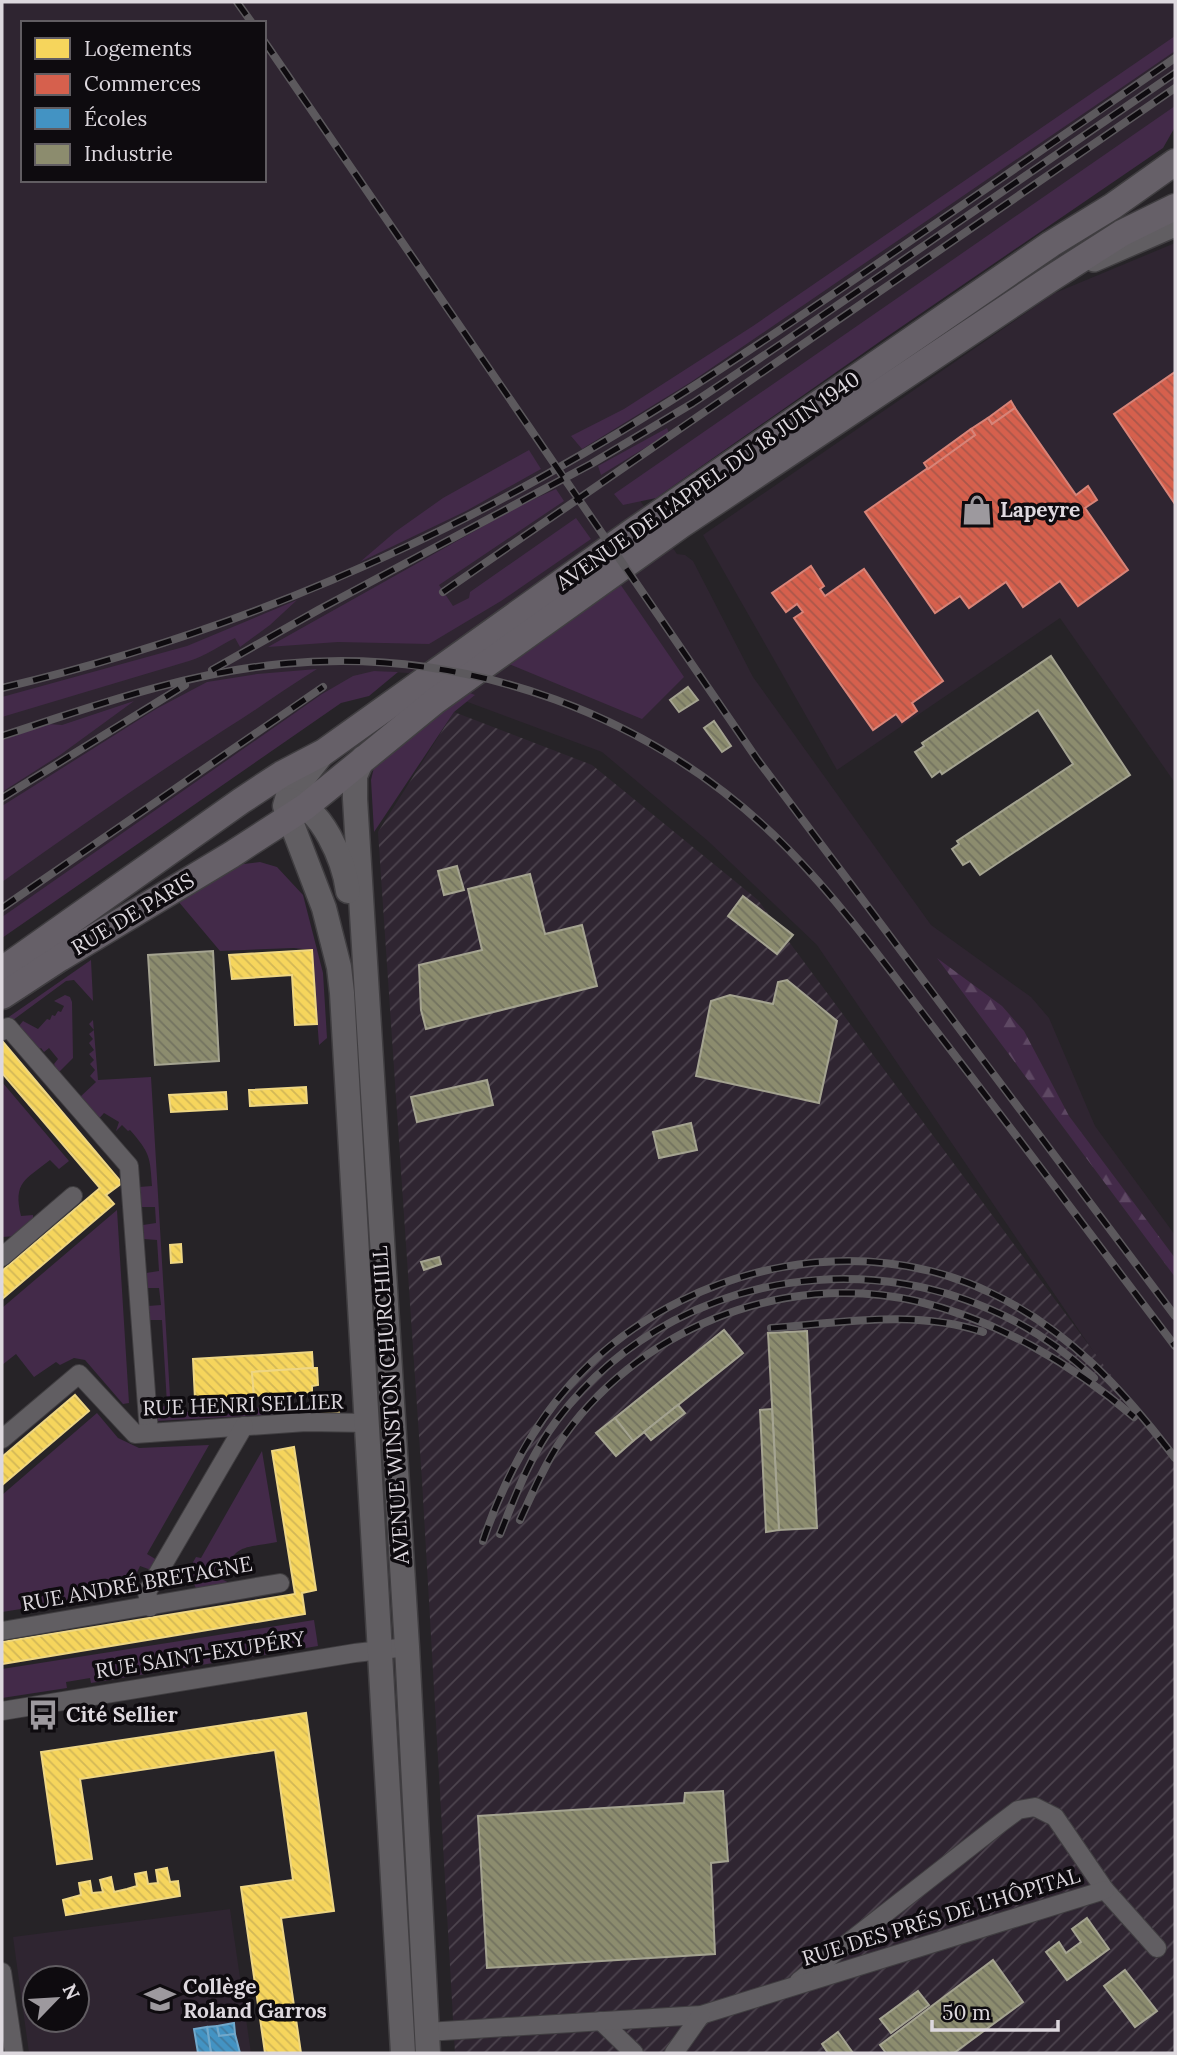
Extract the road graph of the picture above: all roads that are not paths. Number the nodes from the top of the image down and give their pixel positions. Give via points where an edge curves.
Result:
1 (1175, 162) edge
2 (1175, 207) edge
3 (1175, 226) edge
4 (1050, 279) junction
5 (324, 752) junction
6 (363, 758) junction
7 (241, 801) junction
8 (293, 808) junction
9 (2, 971) edge
10 (2, 996) edge
11 (366, 1009) junction
12 (2, 1031) edge
13 (73, 1196) dead end
14 (2, 1257) edge
15 (368, 1423) junction
16 (244, 1426) junction
17 (149, 1433) junction
18 (2, 1438) edge
19 (280, 1583) dead end
20 (150, 1607) junction
21 (2, 1631) edge
22 (407, 1647) junction
23 (380, 1650) junction
24 (2, 1711) edge
25 (1105, 1890) junction
26 (1157, 1948) dead end
27 (2, 1972) edge
28 (791, 1987) junction
29 (701, 2015) junction
30 (601, 2021) junction
31 (427, 2043) edge
32 (14, 2053) edge
33 (403, 2053) edge
34 (634, 2053) edge
35 (674, 2053) edge

1 - 5 main road, AVENUE DE L'APPEL DU 18 JUIN 1940 via 643,524
2 - 4 main road via 1122,233
3 - 4 street
4 - 6 main road, RUE DE PARIS via 681,525
5 - 7 main road, AVENUE DE L'APPEL DU 18 JUIN 1940
5 - 8 main road via 290,789
6 - 8 main road, RUE DE PARIS
6 - 11 main road, AVENUE WINSTON CHURCHILL via 355,784
7 - 8 main road via 256,797
7 - 9 main road, RUE DE PARIS
8 - 10 main road, RUE DE PARIS via 265,832
8 - 11 main road via 335,846 341,860
8 - 15 main road, AVENUE WINSTON CHURCHILL via 339,967
11 - 22 main road, AVENUE WINSTON CHURCHILL
12 - 17 street via 8,1027 129,1166
13 - 14 street
15 - 16 street, RUE HENRI SELLIER
15 - 23 main road, AVENUE WINSTON CHURCHILL
16 - 17 street, RUE HENRI SELLIER
16 - 20 street via 148,1592
17 - 18 street, RUE HENRI SELLIER via 135,1434 79,1374
19 - 20 street, RUE ANDRÉ BRETAGNE
20 - 21 street, RUE ANDRÉ BRETAGNE
22 - 23 street, RUE SAINT-EXUPÉRY
22 - 31 main road, AVENUE WINSTON CHURCHILL
23 - 24 street, RUE SAINT-EXUPÉRY
23 - 33 main road, AVENUE WINSTON CHURCHILL
25 - 26 street, RUE DES PRÉS DE L'HÔPITAL
25 - 28 street, RUE DES PRÉS DE L'HÔPITAL
25 - 28 street, RUE DES PRÉS DE L'HÔPITAL via 1055,1817 1035,1807 1018,1810
27 - 32 street
28 - 29 street, RUE DES PRÉS DE L'HÔPITAL
29 - 30 street, RUE DES PRÉS DE L'HÔPITAL
29 - 35 street
30 - 31 street, RUE DES PRÉS DE L'HÔPITAL
30 - 34 street

